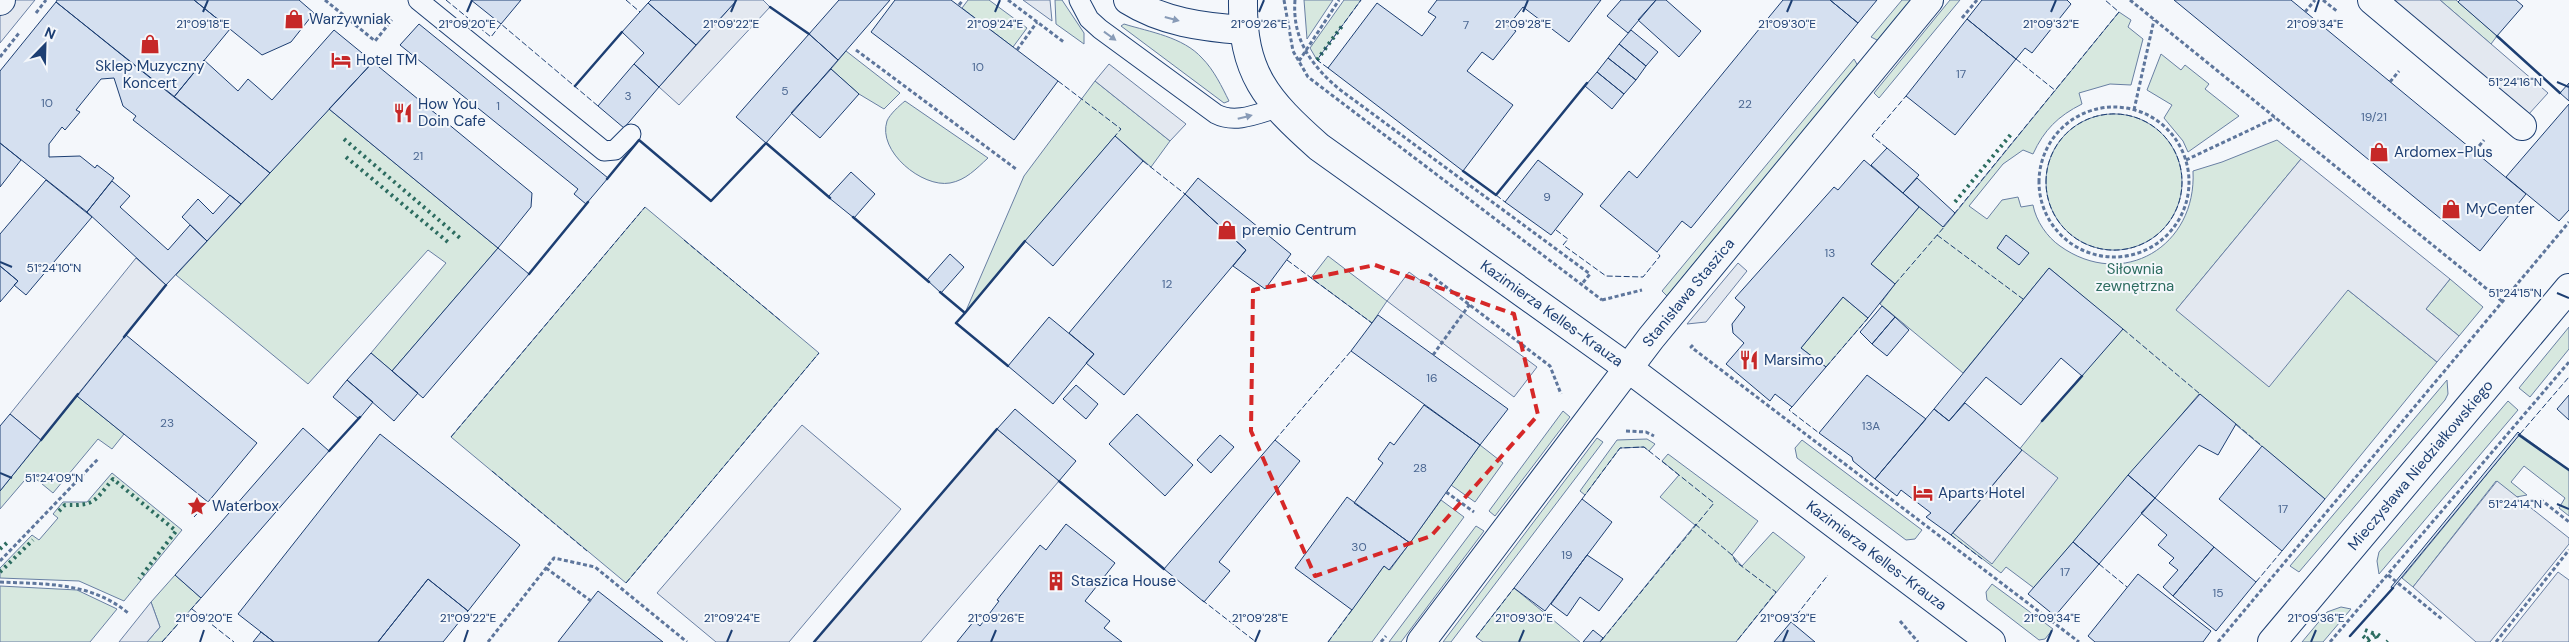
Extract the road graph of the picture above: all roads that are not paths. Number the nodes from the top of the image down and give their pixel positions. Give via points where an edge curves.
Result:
1 (418, 0) edge
2 (1079, 0) edge
3 (1128, 0) edge
4 (1243, 0) edge
5 (1929, 0) edge
6 (2372, 0) edge
7 (1243, 30) junction
8 (1277, 108) junction
9 (2522, 126) dead end
10 (631, 134) dead end
11 (2569, 288) edge
12 (1628, 368) junction
13 (1421, 642) edge
14 (1991, 642) edge
15 (2272, 642) edge

1 - 10 lane via 604,151 615,150
2 -> 8 lane via 1089,19 1100,29 1223,118 1238,119
3 -> 7 street via 1165,18 1198,26
4 - 7 street, Kazimierza Kelles-Krauza
5 - 12 street, Stanisława Staszica
6 - 9 street
7 - 8 street, Kazimierza Kelles-Krauza via 1254,72
8 - 12 street, Kazimierza Kelles-Krauza via 1319,147
11 - 15 street, Mieczysława Niedziałkowskiego
12 - 13 street, Stanisława Staszica
12 - 14 street, Kazimierza Kelles-Krauza

